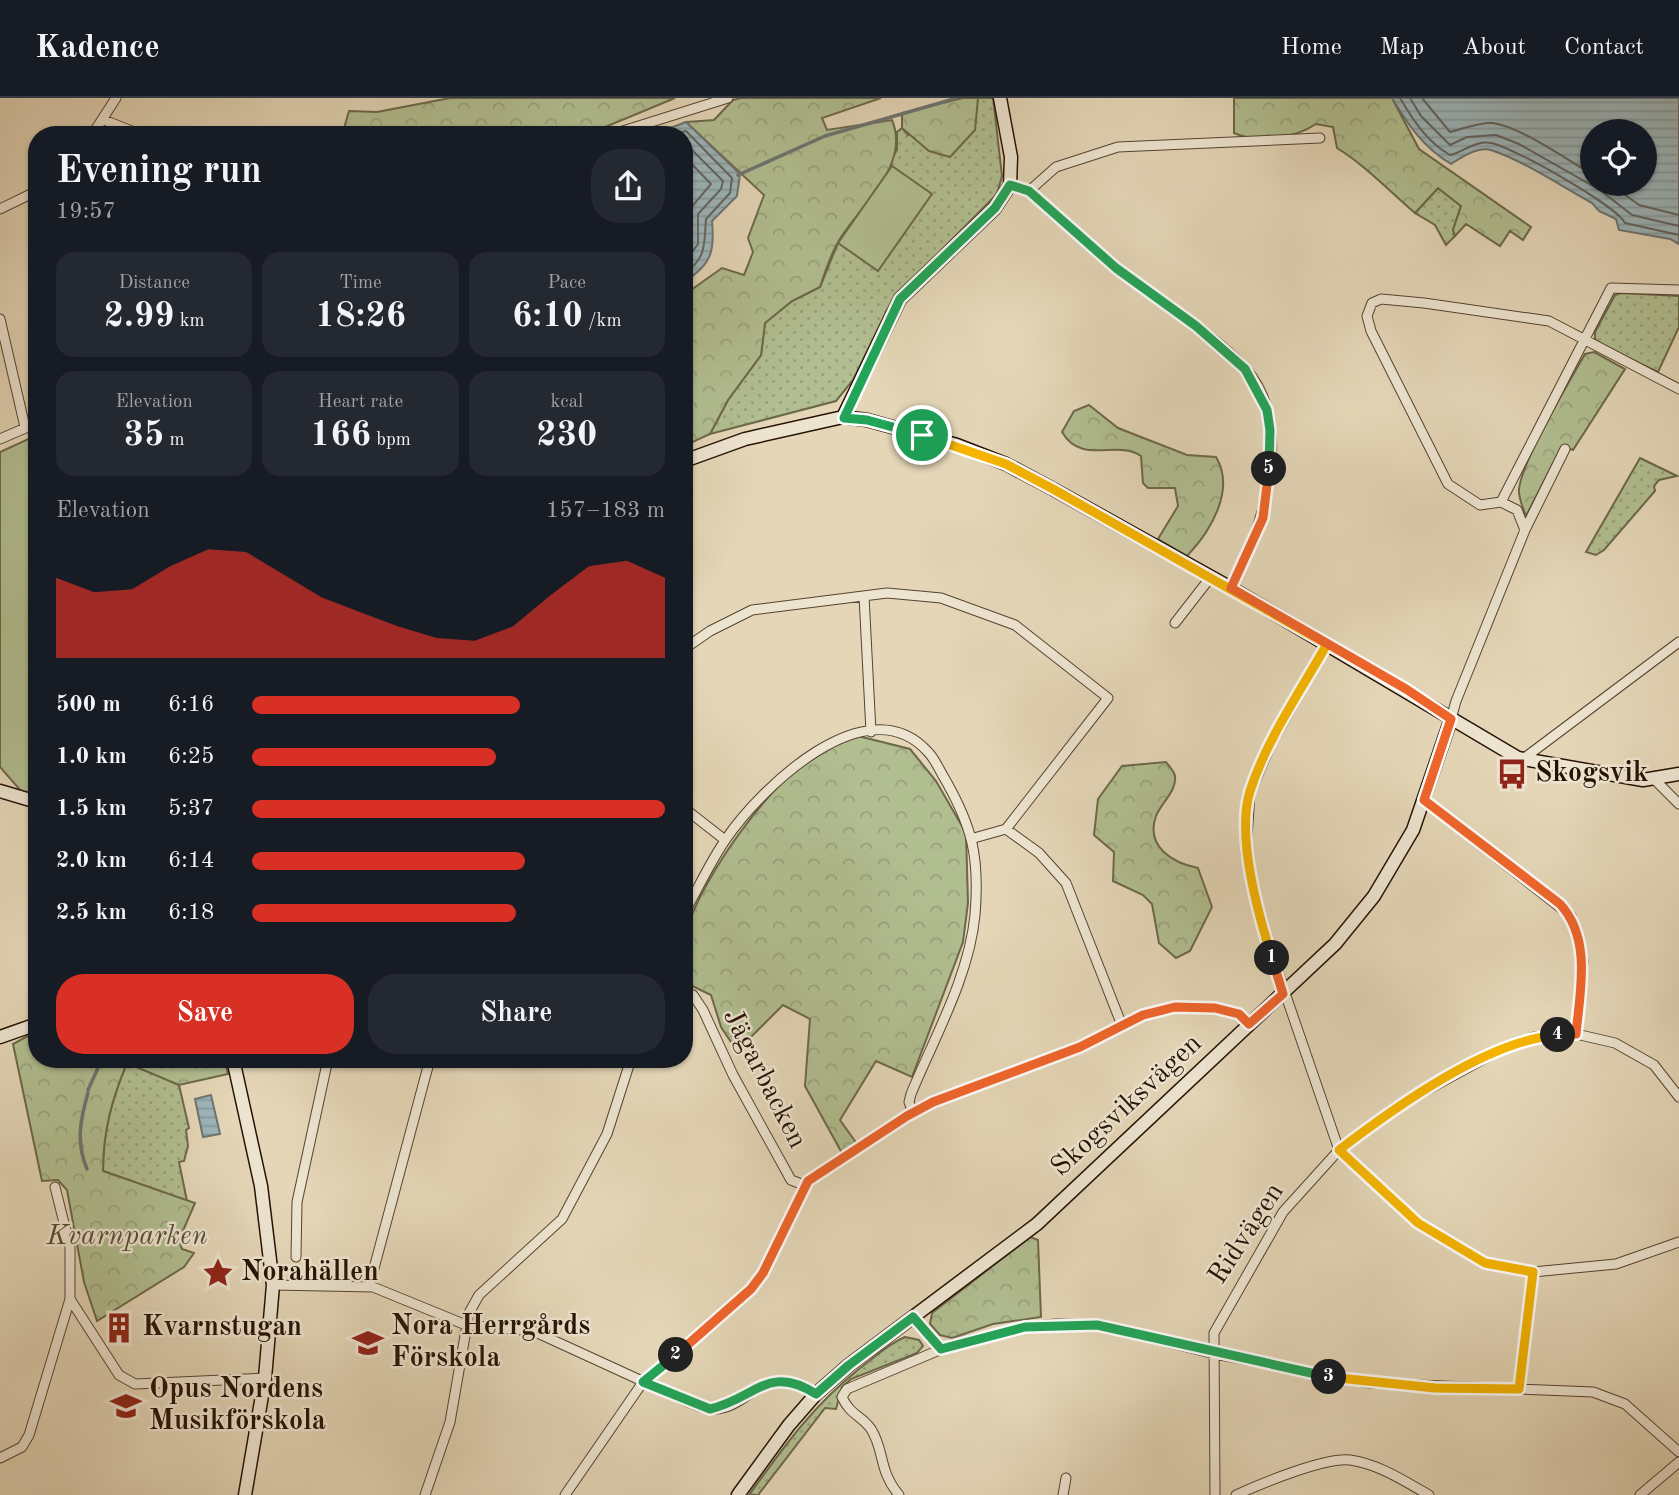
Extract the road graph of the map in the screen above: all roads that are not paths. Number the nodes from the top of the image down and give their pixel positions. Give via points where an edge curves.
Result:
1 (116, 98) edge
2 (728, 98) edge
3 (1000, 98) edge
4 (104, 120) junction
5 (99, 126) edge
6 (119, 126) edge
7 (639, 126) edge
8 (1320, 138) dead end
9 (1010, 185) junction
10 (1029, 191) junction
11 (28, 195) edge
12 (0, 209) edge
13 (1679, 290) edge
14 (0, 319) edge
15 (1584, 341) junction
16 (1679, 389) edge
17 (844, 418) junction
18 (28, 426) edge
19 (25, 427) junction
20 (0, 439) edge
21 (1565, 449) dead end
22 (693, 458) edge
23 (1501, 502) junction
24 (1525, 530) junction
25 (1210, 578) junction
26 (1231, 588) junction
27 (864, 596) junction
28 (1175, 623) dead end
29 (1679, 642) edge
30 (693, 643) edge
31 (1327, 644) junction
32 (1451, 719) junction
33 (871, 732) junction
34 (1523, 759) junction
35 (1679, 774) edge
36 (1654, 779) junction
37 (0, 791) edge
38 (28, 799) edge
39 (1424, 800) junction
40 (1679, 804) edge
41 (693, 815) edge
42 (1006, 829) junction
43 (974, 838) junction
44 (725, 840) junction
45 (693, 898) edge
46 (1283, 994) junction
47 (693, 996) edge
48 (1121, 1023) junction
49 (1249, 1024) junction
50 (28, 1027) edge
51 (1576, 1034) junction
52 (0, 1037) edge
53 (235, 1068) edge
54 (326, 1068) edge
55 (428, 1068) edge
56 (628, 1068) edge
57 (1679, 1097) edge
58 (913, 1113) junction
59 (1339, 1150) junction
60 (804, 1185) junction
61 (55, 1186) dead end
62 (1679, 1242) edge
63 (296, 1257) dead end
64 (1533, 1272) junction
65 (273, 1284) junction
66 (369, 1287) junction
67 (70, 1299) junction
68 (913, 1317) junction
69 (466, 1325) junction
70 (941, 1349) junction
71 (1215, 1354) junction
72 (264, 1378) junction
73 (643, 1382) junction
74 (1519, 1389) junction
75 (816, 1394) junction
76 (1679, 1452) edge
77 (0, 1458) edge
78 (1679, 1462) edge
79 (1066, 1478) dead end
80 (245, 1495) edge
81 (425, 1495) edge
82 (565, 1495) edge
83 (738, 1495) edge
84 (899, 1495) edge
85 (1063, 1495) edge
86 (1215, 1495) edge
87 (1236, 1495) edge
88 (1429, 1495) edge
89 (1640, 1495) edge

1 - 4 street
2 - 7 street
3 - 9 street via 1011,158
4 - 5 street
4 - 6 street
8 - 10 street via 1118,147 1056,167
9 - 10 street
9 - 17 street via 995,208 900,299
10 - 26 street via 1116,268 1205,332 1245,369 1257,387 1270,430 1268,490 1263,518
11 - 12 street
13 - 15 street via 1611,288
14 - 19 street
15 - 16 street
15 - 23 street
15 - 23 street via 1549,321 1402,301 1372,303 1367,316 1371,331 1448,484 1480,505
17 - 22 street via 745,439
17 - 25 street via 900,428 1006,464
18 - 19 street
19 - 20 street
21 - 24 street, Skogsviksvägen
23 - 24 street via 1517,510
24 - 32 street, Skogsviksvägen
25 - 26 street
25 - 28 street
26 - 31 street
27 - 30 street via 752,610
27 - 33 street
27 - 42 street via 930,597 990,614 1015,625 1108,698
29 - 34 street
31 - 32 street
31 - 46 street via 1271,744 1250,793 1246,854
32 - 34 street
32 - 39 street, Skogsviksvägen
33 - 43 street via 903,734 929,752 963,808
33 - 44 street via 831,743 808,757 780,778
34 - 36 street
35 - 36 street
36 - 40 street
37 - 38 street
39 - 46 street, Skogsviksvägen via 1413,830 1374,896 1335,944
39 - 51 street via 1570,916 1583,961
41 - 44 street
42 - 43 street
42 - 48 street via 1039,853 1066,883
43 - 58 street via 972,934 911,1094
44 - 45 street
46 - 49 street, Skogsviksvägen
46 - 59 street
47 - 60 street, Jägarbacken via 791,1180
48 - 49 street via 1175,1007 1215,1008 1239,1014
48 - 58 street via 1080,1047
49 - 68 street, Skogsviksvägen via 1037,1224
50 - 52 street
51 - 57 street, Ridvägen via 1615,1043 1654,1065
51 - 59 street, Ridvägen via 1534,1037 1491,1055 1396,1107
53 - 65 street via 261,1186
54 - 63 street via 298,1202
55 - 66 street
56 - 69 street via 607,1134 562,1219 479,1295
58 - 60 street
59 - 64 street via 1418,1223 1485,1263
59 - 71 street, Ridvägen via 1283,1212 1219,1321 1214,1333
60 - 73 street via 751,1289
61 - 67 street via 70,1247
62 - 64 street via 1616,1264
64 - 74 street
65 - 66 street
65 - 72 street
66 - 69 street
67 - 72 street via 119,1375 135,1384
67 - 77 street via 29,1436 22,1447
68 - 70 street
68 - 75 street, Skogsviksvägen
69 - 73 street via 533,1331
69 - 81 street via 450,1422
70 - 71 street via 1025,1327 1070,1324 1133,1332
70 - 84 street via 854,1384 842,1397 848,1411 870,1428 882,1471
71 - 74 street via 1369,1383
71 - 86 street, Ridvägen
72 - 80 street
73 - 75 street via 710,1409 776,1381 800,1384
73 - 82 street
74 - 76 street via 1610,1397 1644,1418
75 - 83 street, Skogsviksvägen
78 - 89 street
79 - 85 street
87 - 88 street via 1279,1476 1348,1460 1382,1469

